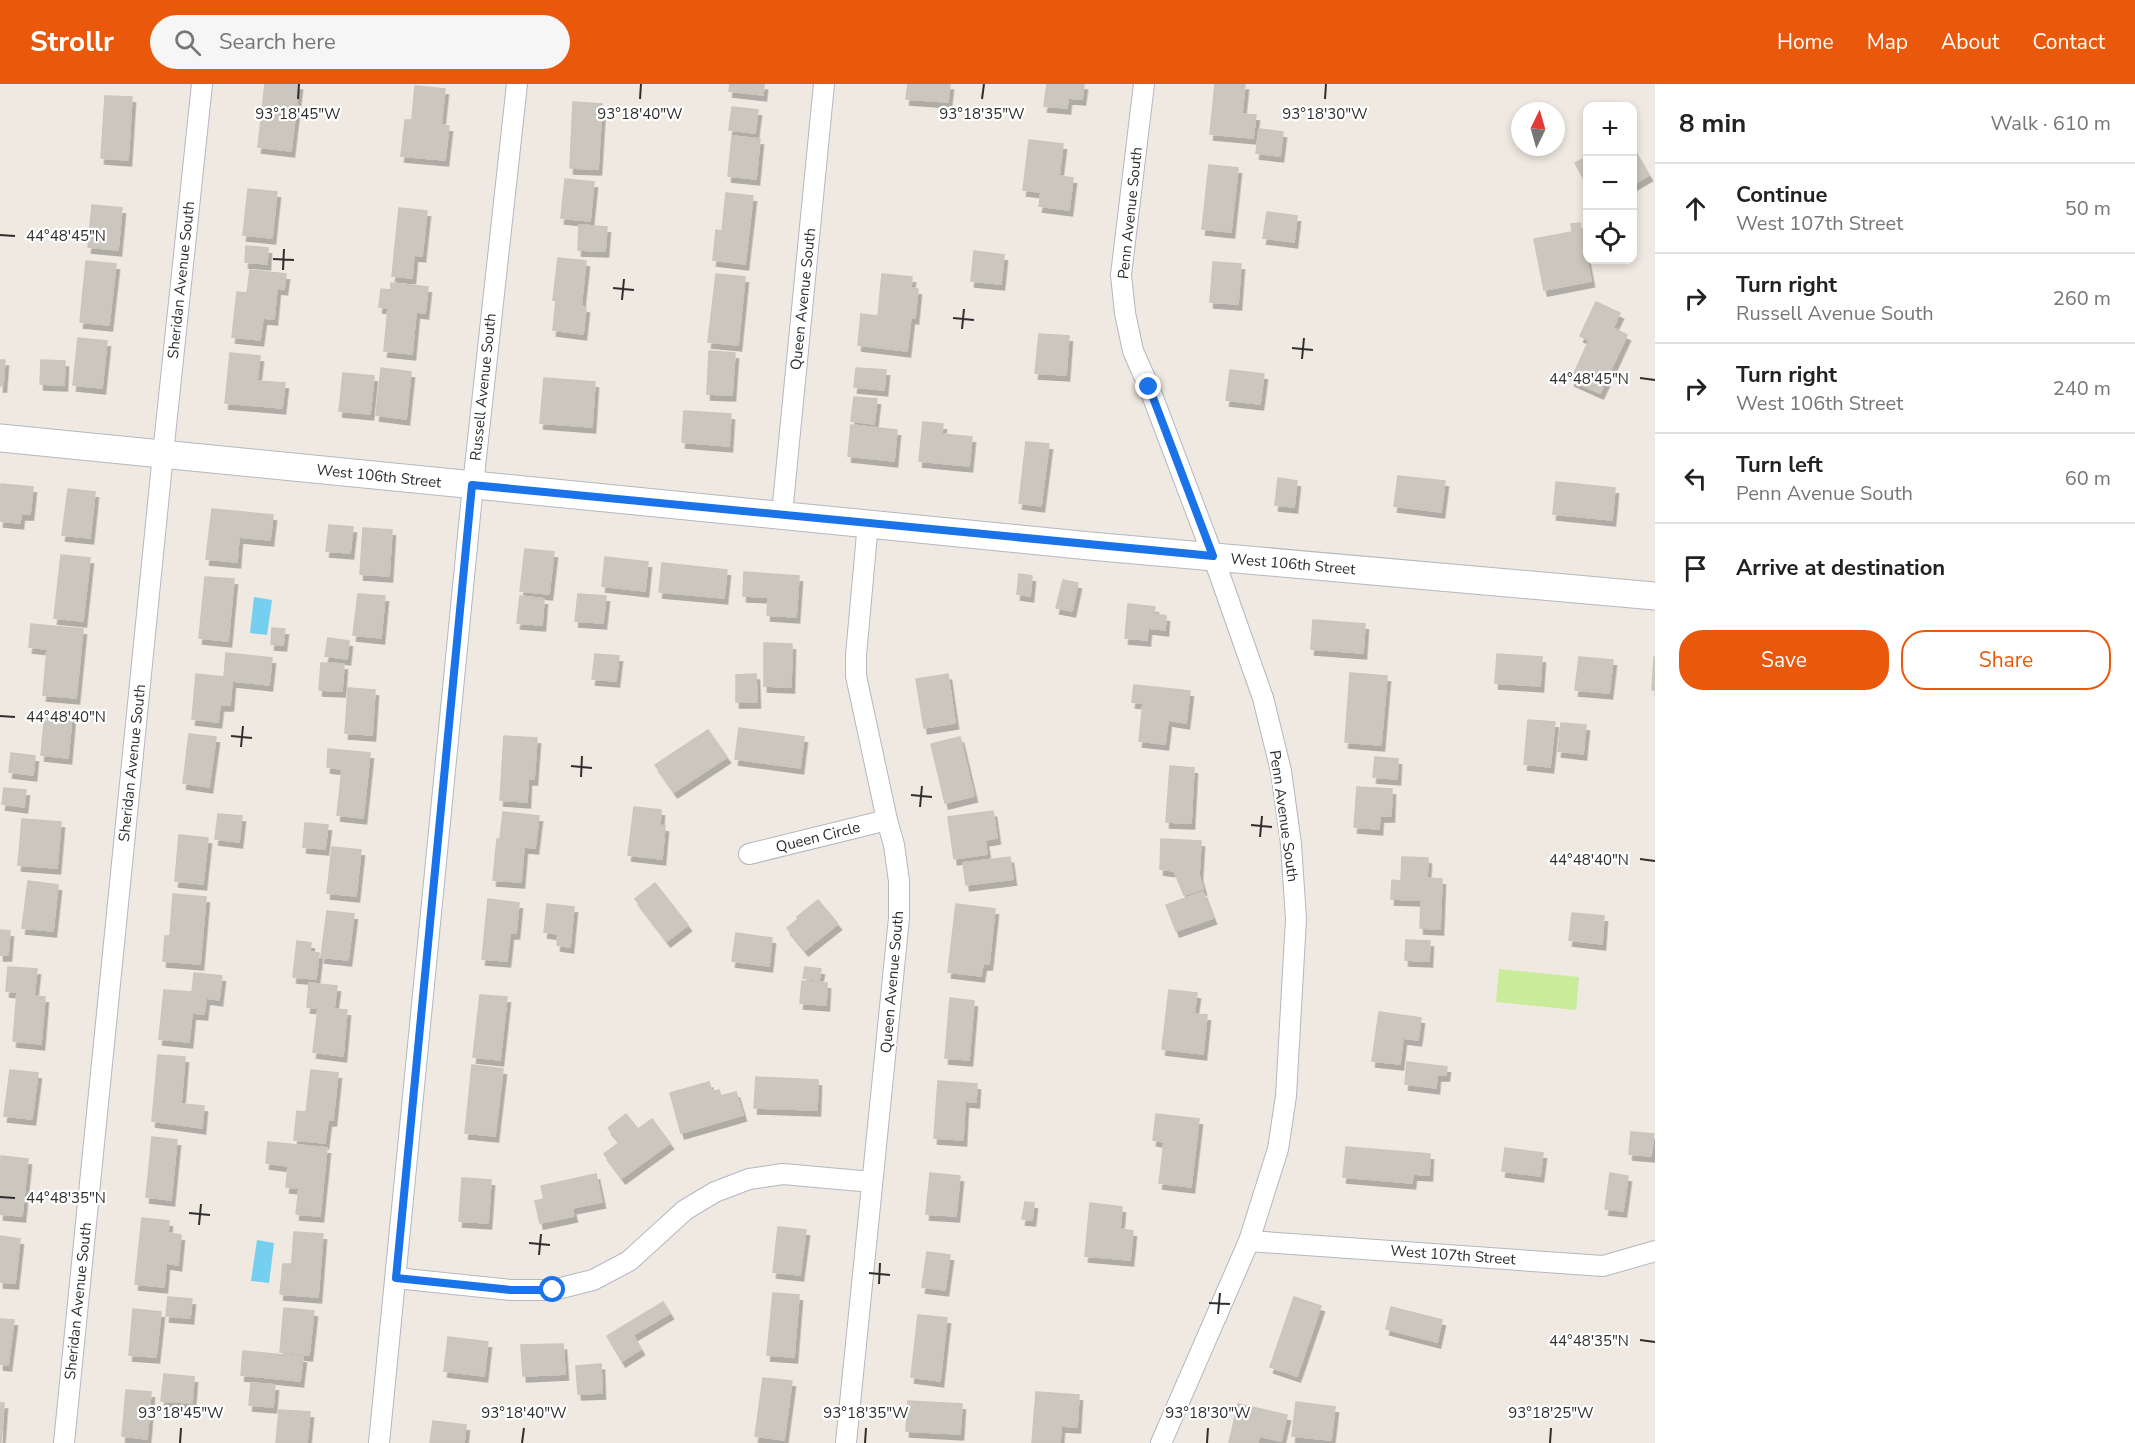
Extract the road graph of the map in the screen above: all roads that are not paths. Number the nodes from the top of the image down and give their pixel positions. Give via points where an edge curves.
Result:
1 (202, 84) edge
2 (517, 84) edge
3 (824, 84) edge
4 (1144, 84) edge
5 (0, 438) edge
6 (163, 454) junction
7 (472, 485) junction
8 (782, 514) junction
9 (868, 523) junction
10 (1213, 556) junction
11 (1655, 596) edge
12 (887, 820) junction
13 (749, 854) dead end
14 (872, 1182) junction
15 (1249, 1241) junction
16 (1655, 1251) edge
17 (396, 1278) junction
18 (64, 1443) edge
19 (379, 1443) edge
20 (846, 1443) edge
21 (1161, 1443) edge

1 - 6 street, Sheridan Avenue South
2 - 7 street, Russell Avenue South
3 - 8 street, Queen Avenue South
4 - 10 street, Penn Avenue South via 1121,275 1125,314 1133,351
5 - 6 street, West 106th Street
6 - 7 street, West 106th Street
6 - 18 street, Sheridan Avenue South
7 - 8 street, West 106th Street
7 - 17 street, Russell Avenue South
8 - 9 street, West 106th Street
9 - 10 street, West 106th Street
9 - 12 street, Queen Avenue South via 856,676
10 - 11 street, West 106th Street
10 - 15 street, Penn Avenue South via 1263,698 1281,771 1296,919 1286,1096 1278,1149
12 - 13 street, Queen Circle
12 - 14 street, Queen Avenue South via 899,881 899,918
14 - 17 street via 783,1174 749,1179 686,1210 628,1261 593,1280 553,1290 511,1290
14 - 20 street, Queen Avenue South
15 - 16 street, West 107th Street via 1603,1266
15 - 21 street, Penn Avenue South
17 - 19 street, Russell Avenue South

